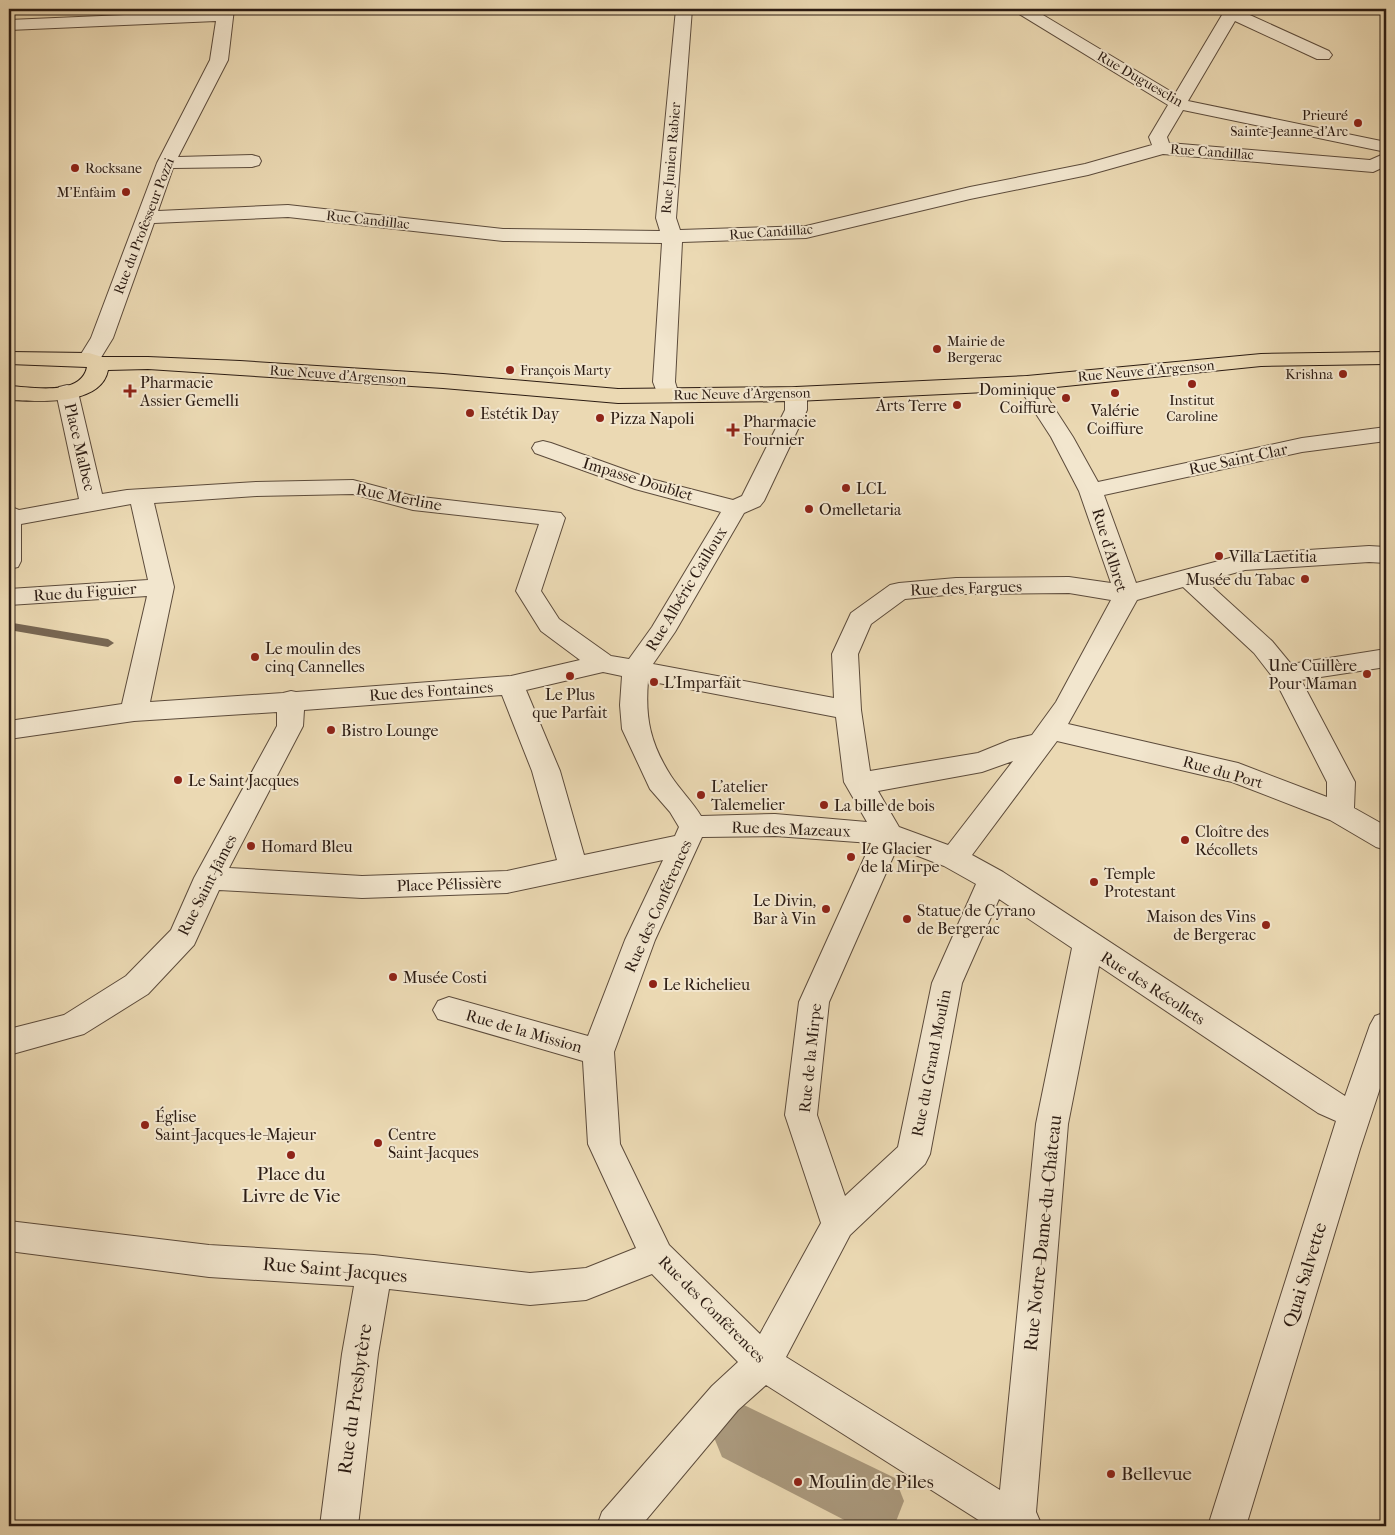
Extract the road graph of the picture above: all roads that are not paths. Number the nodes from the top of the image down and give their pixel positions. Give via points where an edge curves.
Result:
1 (684, 9) edge
2 (1022, 9) edge
3 (1230, 10) edge
4 (226, 12) edge
5 (9, 25) edge
6 (1323, 55) dead end
7 (1178, 104) junction
8 (1386, 147) edge
9 (1162, 148) junction
10 (1386, 159) edge
11 (252, 162) dead end
12 (166, 163) junction
13 (146, 217) junction
14 (672, 237) junction
15 (9, 358) edge
16 (1386, 358) edge
17 (94, 361) junction
18 (1028, 383) junction
19 (67, 392) junction
20 (9, 393) edge
21 (796, 394) junction
22 (668, 395) junction
23 (1386, 434) edge
24 (543, 448) dead end
25 (1091, 491) junction
26 (142, 498) junction
27 (92, 502) junction
28 (735, 508) junction
29 (9, 517) edge
30 (1386, 555) edge
31 (9, 561) edge
32 (1189, 579) junction
33 (162, 587) junction
34 (1128, 594) junction
35 (9, 597) edge
36 (1386, 658) edge
37 (603, 663) junction
38 (636, 669) junction
39 (1286, 676) junction
40 (510, 685) junction
41 (292, 700) junction
42 (848, 710) junction
43 (134, 712) junction
44 (9, 730) edge
45 (1046, 736) junction
46 (858, 782) junction
47 (1340, 813) junction
48 (889, 834) junction
49 (689, 836) junction
50 (1386, 839) edge
51 (954, 858) junction
52 (574, 869) junction
53 (209, 878) junction
54 (993, 880) junction
55 (1088, 945) junction
56 (449, 1010) dead end
57 (1386, 1025) edge
58 (9, 1042) edge
59 (598, 1052) junction
60 (1355, 1115) junction
61 (838, 1224) junction
62 (9, 1236) edge
63 (657, 1256) junction
64 (374, 1272) junction
65 (764, 1363) junction
66 (1019, 1525) edge
67 (339, 1526) edge
68 (616, 1526) edge
69 (1227, 1526) edge

1 - 14 street, Rue Junien Rabier via 666,210
2 - 7 street, Rue Duguesclin
3 - 6 street
3 - 7 street
4 - 5 street
4 - 12 street, Rue du Professeur Pozzi via 219,60
7 - 8 street, Rue Duguesclin
7 - 9 street via 1158,137
9 - 10 street, Rue Candillac via 1373,166
9 - 14 street, Rue Candillac via 1088,169 806,232
11 - 12 street
12 - 13 street, Rue du Professeur Pozzi
13 - 14 street, Rue Candillac via 288,211 503,235
13 - 17 street, Rue du Professeur Pozzi
14 - 22 street, Rue Junien Rabier via 664,382
15 - 17 main road, Rue Neuve d'Argenson
16 - 18 main road, Rue Neuve d'Argenson via 1261,360
17 - 19 main road via 98,371 93,381 83,389
17 - 22 main road, Rue Neuve d'Argenson via 443,381 618,396
18 - 21 main road, Rue Neuve d'Argenson
18 - 25 street, Rue d'Albret
19 - 20 main road
19 - 27 street, Place Malbec
21 - 22 main road, Rue Neuve d'Argenson
21 - 28 street via 796,410 752,501
23 - 25 street, Rue Saint-Clar via 1302,445
24 - 28 street, Impasse Doublet via 643,484
25 - 34 street, Rue d'Albret
26 - 27 street, Rue Merline
26 - 33 street
26 - 37 street, Rue Merline via 256,489 353,487 413,503 553,518 528,591 550,625
27 - 29 street, Place Malbec
28 - 38 street, Rue Albéric Cailloux via 662,632
29 - 31 street
30 - 32 street via 1269,559 1245,562
32 - 34 street
32 - 39 street via 1262,647
33 - 35 street, Rue du Figuier
33 - 43 street
34 - 42 street, Rue des Fargues via 1069,585 956,586 899,591 860,618 845,654
34 - 45 street, Rue d'Albret via 1067,705
36 - 39 street via 1294,672
37 - 38 street, Rue des Fontaines
37 - 40 street, Rue des Fontaines
38 - 42 street, Rue des Fontaines
38 - 49 street, Rue des Conférences via 635,728 660,782 680,805
39 - 47 street via 1340,782
40 - 41 street, Rue des Fontaines
40 - 52 street via 546,771
41 - 43 street, Rue des Fontaines
41 - 53 street, Rue Saint-Jâmes via 290,726
42 - 46 street, Rue des Fargues
43 - 44 street, Rue des Fontaines
45 - 46 street via 982,762 882,781
45 - 47 street, Rue du Port via 1238,773
45 - 51 street, Rue d'Albret
46 - 48 street
47 - 50 street, Rue du Port
48 - 49 street, Rue des Mazeaux via 775,825
48 - 51 street, Rue des Mazeaux
48 - 61 street, Rue de la Mirpe via 814,1002 801,1115
49 - 52 street, Place Pélissière
49 - 59 street, Rue des Conférences via 640,940
51 - 54 street, Rue des Récollets
52 - 53 street, Place Pélissière via 507,882 362,888
53 - 58 street, Rue Saint-Jâmes via 182,937 136,985 73,1025
54 - 55 street, Rue des Récollets
54 - 61 street, Rue du Grand Moulin via 947,983 913,1154
55 - 60 street, Rue des Récollets via 1329,1103
55 - 66 street, Rue Notre-Dame-du-Château via 1052,1124
56 - 59 street, Rue de la Mission
57 - 60 street, Quai Salvette
59 - 63 street, Rue des Conférences via 604,1144
60 - 69 street, Quai Salvette
61 - 65 street
62 - 64 street, Rue Saint-Jacques via 209,1260
63 - 64 street, Rue Saint-Jacques via 586,1284 530,1289
63 - 65 street, Rue des Conférences
64 - 67 street, Rue du Presbytère via 360,1354
65 - 66 street, Rue des Conférences
65 - 68 street via 725,1398

